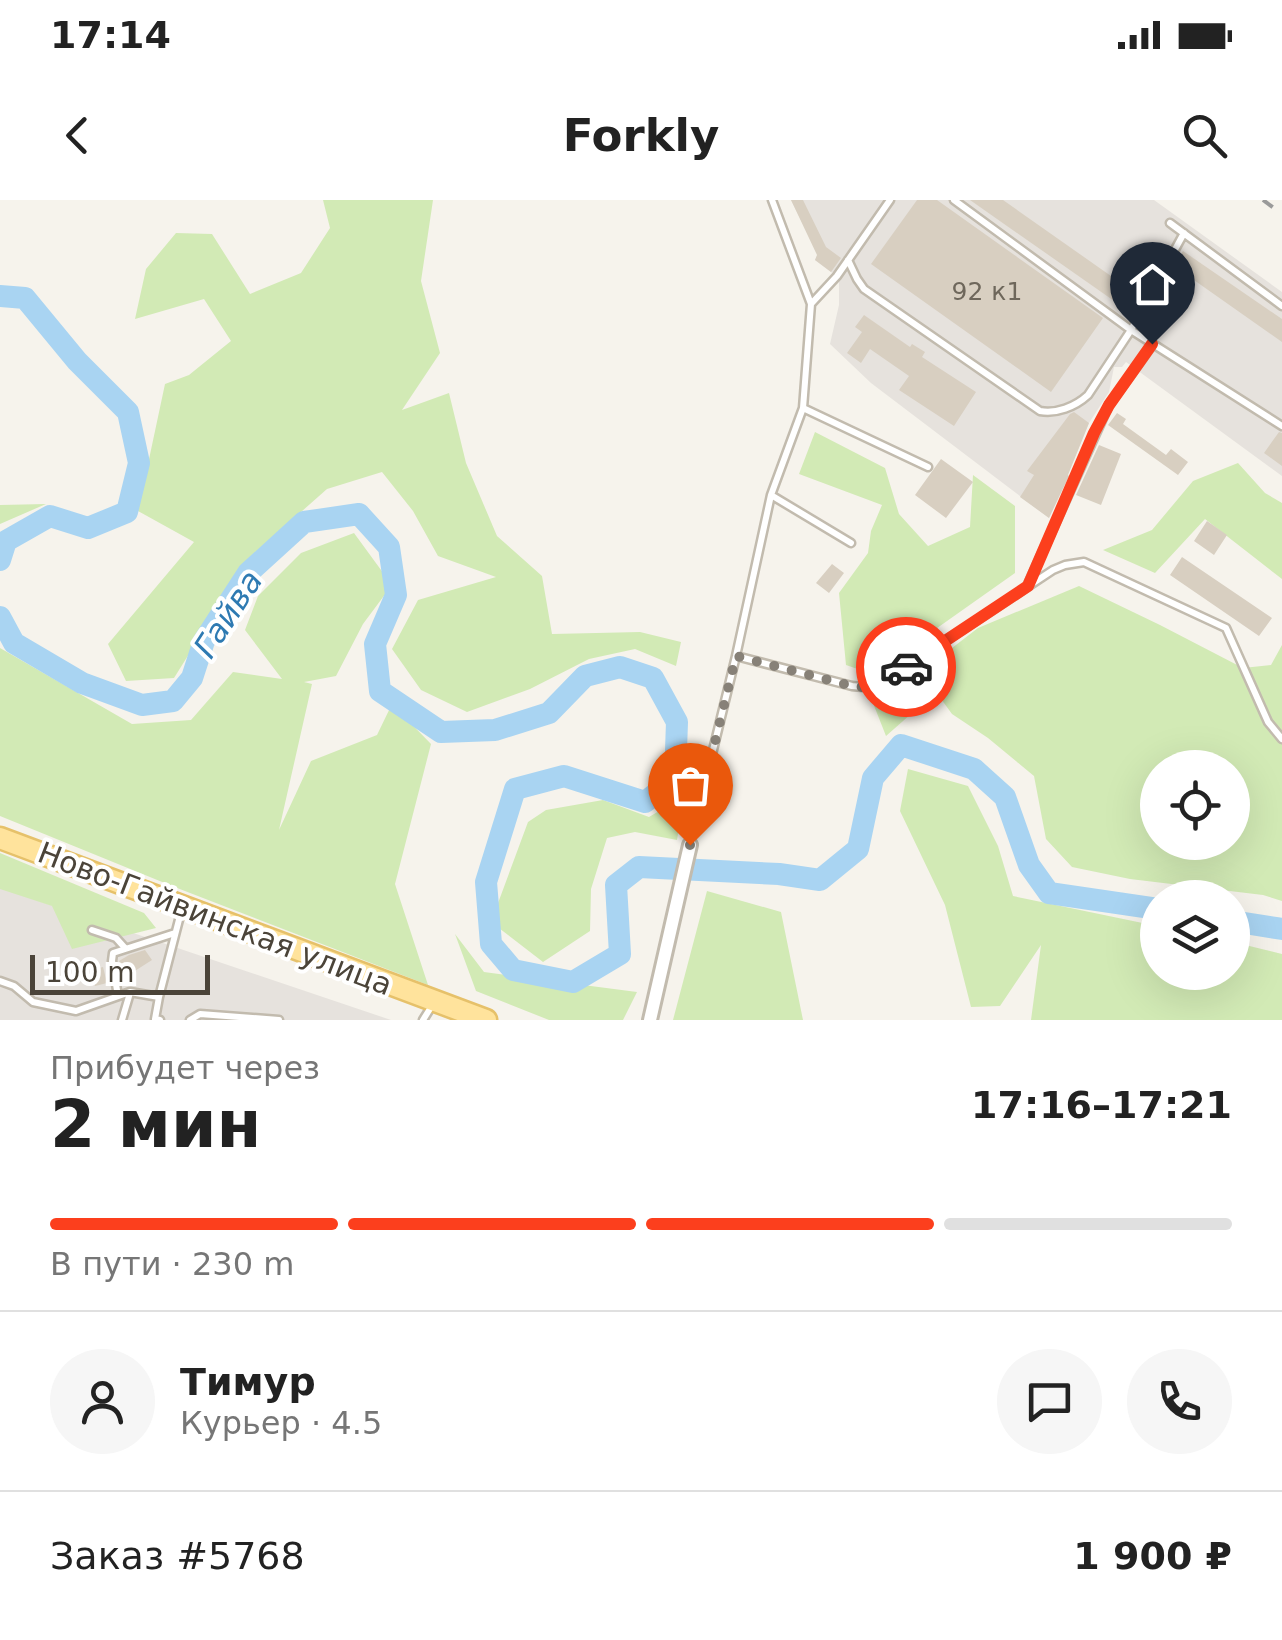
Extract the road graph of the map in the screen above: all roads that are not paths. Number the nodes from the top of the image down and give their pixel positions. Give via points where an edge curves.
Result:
1 (772, 200) edge
2 (890, 200) edge
3 (954, 200) edge
4 (1170, 223) dead end
5 (1184, 233) junction
6 (848, 260) junction
7 (811, 304) junction
8 (1282, 306) edge
9 (1131, 330) junction
10 (1152, 344) junction
11 (804, 408) junction
12 (1282, 426) edge
13 (928, 467) dead end
14 (771, 495) junction
15 (850, 543) dead end
16 (1028, 586) junction
17 (736, 656) junction
18 (1282, 739) edge
19 (0, 838) edge
20 (690, 845) joint
21 (183, 906) junction
22 (92, 930) dead end
23 (176, 932) junction
24 (125, 948) junction
25 (0, 982) edge
26 (130, 992) junction
27 (118, 996) junction
28 (159, 998) junction
29 (435, 1001) junction
30 (122, 1020) edge
31 (157, 1020) edge
32 (190, 1020) edge
33 (269, 1020) edge
34 (278, 1020) edge
35 (422, 1020) edge
36 (486, 1020) edge
37 (650, 1020) edge

1 - 7 lane
2 - 6 lane
3 - 9 lane
4 - 5 lane
5 - 8 lane
5 - 9 lane
6 - 7 lane
6 - 9 lane via 864,288 1040,411 1081,402
7 - 11 lane
9 - 10 lane
10 - 12 lane
10 - 16 lane via 1094,433
11 - 13 lane
11 - 14 lane
14 - 15 lane
14 - 17 lane
16 - 17 lane via 874,688
16 - 18 lane via 1084,562 1226,628
17 - 20 lane
19 - 21 main road, Ново-Гайвинская улица
20 - 37 street
21 - 23 lane
21 - 29 main road, Ново-Гайвинская улица
22 - 24 lane
23 - 24 lane
23 - 28 lane
24 - 27 lane via 112,956
25 - 27 lane via 33,1002 76,1011
26 - 27 lane
26 - 28 lane
26 - 30 lane
28 - 31 lane
29 - 35 lane
29 - 36 main road, Ново-Гайвинская улица
32 - 33 lane via 200,1014
33 - 34 lane

